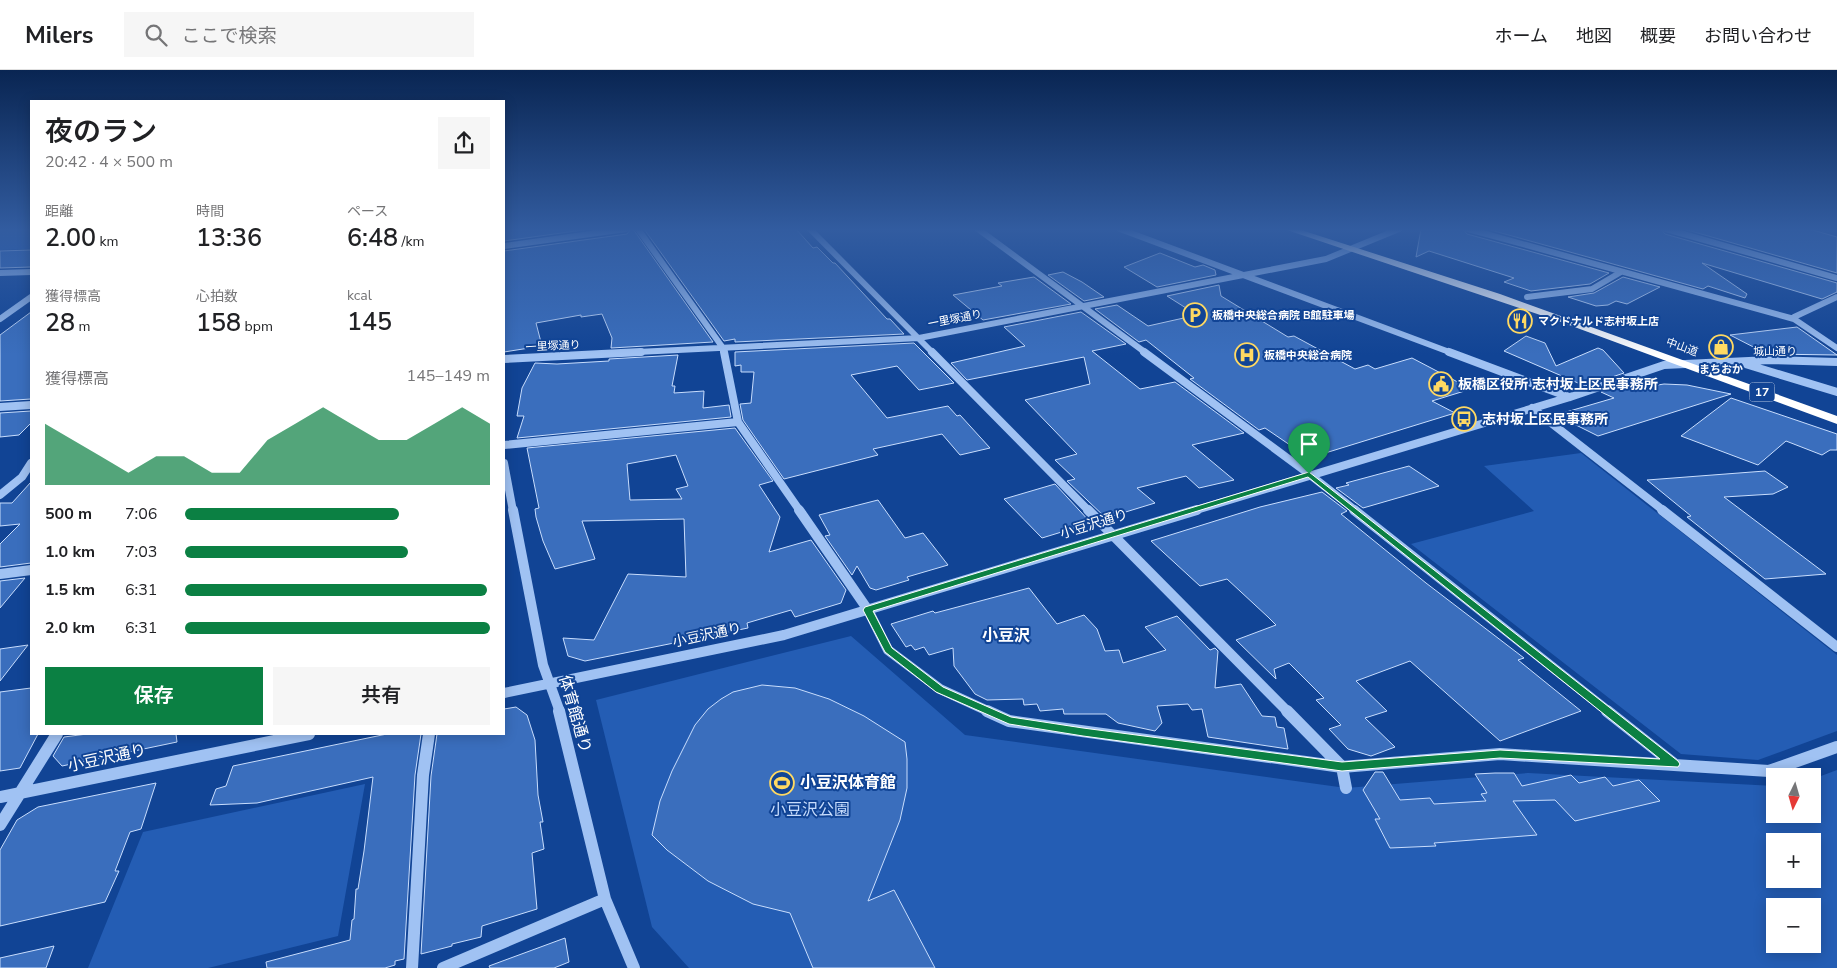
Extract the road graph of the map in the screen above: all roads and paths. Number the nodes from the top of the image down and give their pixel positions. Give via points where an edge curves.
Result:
1 (668, 271) edge
2 (852, 271) edge
3 (1035, 271) edge
4 (1233, 271) edge
5 (1265, 271) edge
6 (1426, 271) edge
7 (1440, 271) edge
8 (1617, 271) edge
9 (1812, 271) edge
10 (30, 272) edge
11 (1621, 272) junction
12 (0, 273) edge
13 (1244, 275) junction
14 (1837, 278) edge
15 (30, 297) edge
16 (1527, 297) junction
17 (1837, 297) edge
18 (1082, 306) junction
19 (0, 319) edge
20 (1794, 319) junction
21 (919, 338) junction
22 (723, 348) junction
23 (1837, 348) edge
24 (505, 359) edge
25 (1736, 362) junction
26 (1837, 362) edge
27 (1712, 363) junction
28 (1688, 364) junction
29 (1837, 392) edge
30 (1570, 397) junction
31 (30, 405) edge
32 (0, 407) edge
33 (1532, 408) junction
34 (1837, 410) edge
35 (1837, 420) edge
36 (738, 422) junction
37 (505, 445) edge
38 (30, 465) edge
39 (505, 469) edge
40 (1309, 474) junction
41 (0, 495) edge
42 (1113, 534) junction
43 (30, 570) edge
44 (0, 574) edge
45 (868, 610) junction
46 (1837, 647) edge
47 (550, 683) junction
48 (505, 693) edge
49 (56, 735) edge
50 (299, 735) edge
51 (429, 735) edge
52 (1837, 747) edge
53 (1674, 764) junction
54 (1342, 767) junction
55 (1346, 788) dead end
56 (20, 793) junction
57 (0, 797) edge
58 (0, 825) edge
59 (605, 899) junction
60 (412, 968) edge
61 (443, 968) edge
62 (634, 968) edge

1 - 22 street
2 - 21 street
3 - 18 street
4 - 13 street
5 - 13 street, 一里塚通り
6 - 28 highway, 中山道 / 17
7 - 16 highway, 中山道 / 17
8 - 11 street
9 - 14 street
10 - 12 street
11 - 16 street via 1592,289
11 - 20 street
13 - 18 street, 一里塚通り
13 - 30 street
15 - 19 street
16 - 27 highway, 中山道 / 17
17 - 20 street
18 - 21 street, 一里塚通り
18 - 40 street
20 - 23 street
21 - 22 street, 一里塚通り
21 - 42 street
22 - 24 street, 一里塚通り
22 - 36 street
25 - 26 street, 城山通り
25 - 27 street, 城山通り
25 - 29 street
27 - 28 street, 城山通り
27 - 34 highway, 中山道 / 17
28 - 30 street, 小豆沢通り via 1664,365
28 - 35 highway, 中山道 / 17
30 - 33 street, 小豆沢通り
31 - 32 street
33 - 40 street, 小豆沢通り
33 - 46 street
36 - 37 street
36 - 45 street
38 - 41 street via 22,477
39 - 47 street, 体育館通り via 543,665
40 - 42 street, 小豆沢通り
40 - 53 street
42 - 45 street, 小豆沢通り
42 - 54 street
43 - 44 street
45 - 47 street, 小豆沢通り via 784,635
45 - 54 street via 888,650 940,689 1009,721
47 - 48 street, 小豆沢通り
47 - 59 street, 体育館通り
49 - 56 street
50 - 56 street, 小豆沢通り
51 - 60 street via 423,775
52 - 53 street via 1770,772
53 - 54 street via 1500,754
54 - 55 street
56 - 57 street, 小豆沢通り
56 - 58 street
59 - 61 street
59 - 62 street, 体育館通り

